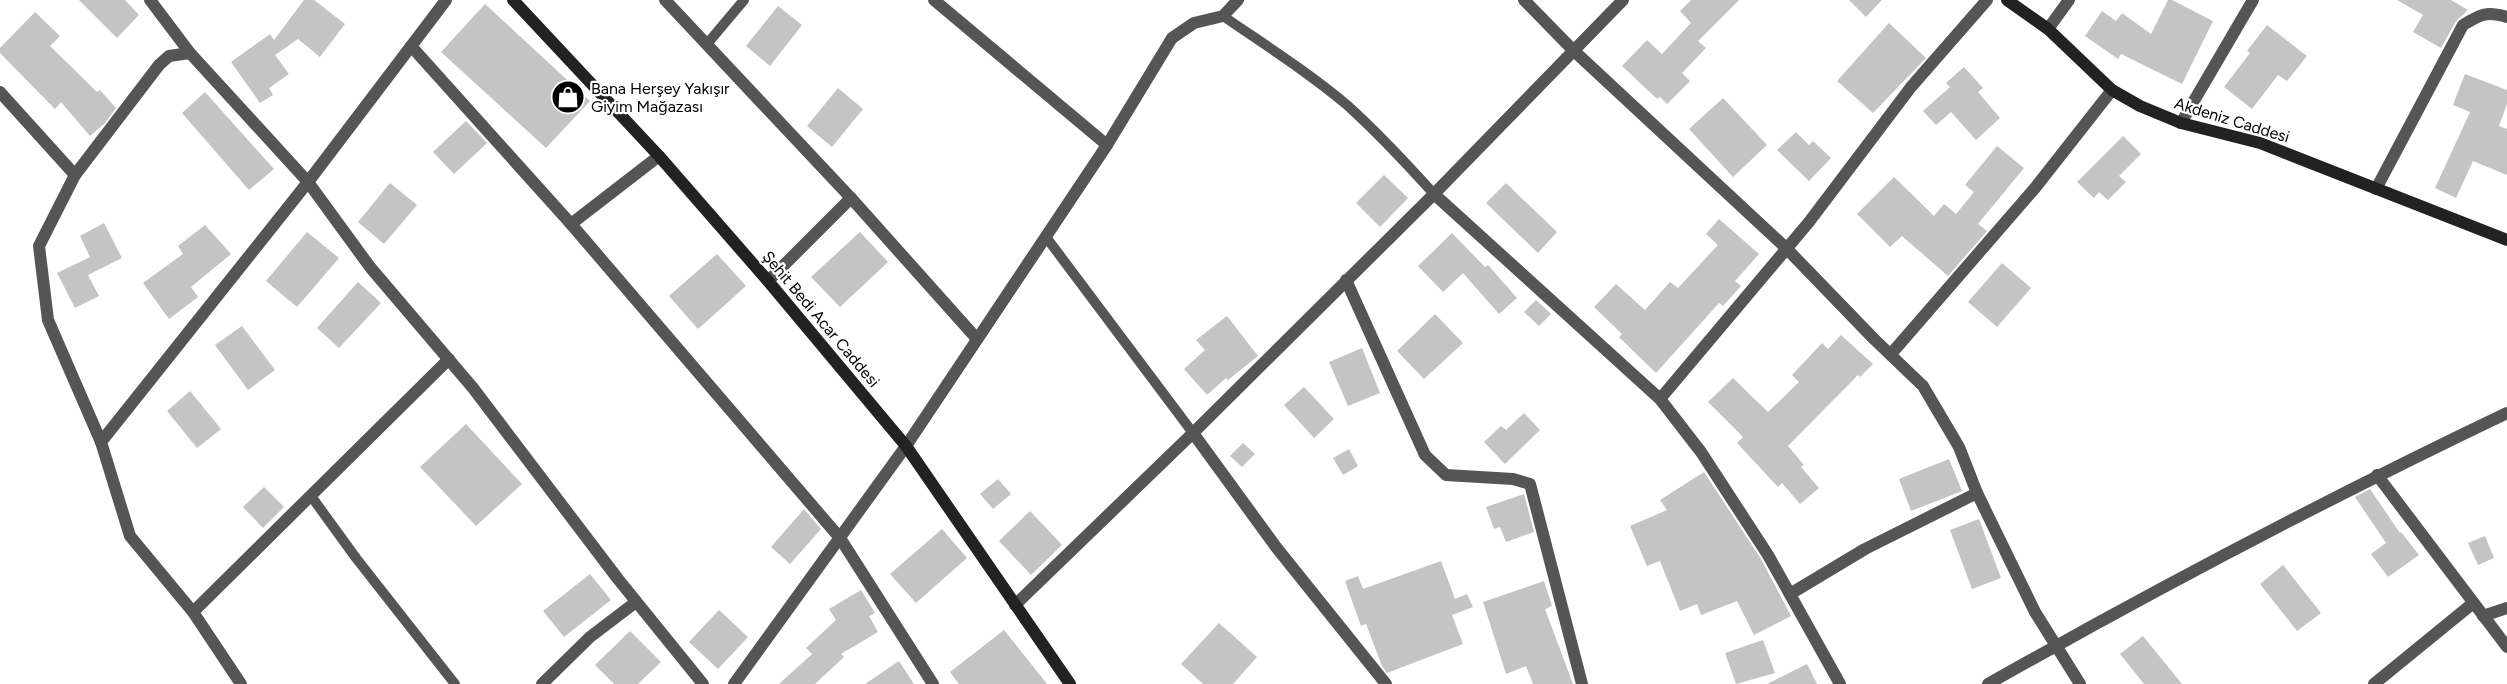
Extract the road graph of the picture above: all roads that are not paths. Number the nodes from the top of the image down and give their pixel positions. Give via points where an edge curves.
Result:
1 (150, 0) edge
2 (446, 0) edge
3 (513, 0) edge
4 (665, 0) edge
5 (744, 0) edge
6 (934, 0) edge
7 (1238, 0) edge
8 (1524, 0) edge
9 (1623, 0) edge
10 (1987, 0) edge
11 (2007, 0) edge
12 (2069, 0) edge
13 (2253, 0) edge
14 (2489, 6) edge
15 (1223, 16) junction
16 (2507, 17) edge
17 (2048, 29) junction
18 (707, 44) junction
19 (411, 46) junction
20 (1574, 50) junction
21 (190, 53) junction
22 (2112, 90) junction
23 (0, 92) edge
24 (2181, 123) junction
25 (1107, 145) junction
26 (659, 156) junction
27 (75, 176) junction
28 (308, 182) junction
29 (2376, 189) junction
30 (1434, 194) junction
31 (851, 198) junction
32 (571, 224) junction
33 (1046, 237) junction
34 (2507, 240) edge
35 (1786, 248) junction
36 (1346, 280) junction
37 (768, 281) junction
38 (977, 339) junction
39 (1891, 354) junction
40 (448, 359) junction
41 (1660, 399) junction
42 (2507, 413) edge
43 (1193, 433) junction
44 (101, 442) junction
45 (906, 446) junction
46 (2377, 475) junction
47 (1977, 493) junction
48 (311, 496) junction
49 (840, 538) junction
50 (1790, 594) junction
51 (636, 602) junction
52 (2472, 604) junction
53 (1015, 605) junction
54 (2507, 608) edge
55 (193, 612) junction
56 (2484, 616) junction
57 (2056, 646) junction
58 (2507, 647) edge
59 (242, 684) edge
60 (455, 684) edge
61 (542, 684) edge
62 (703, 684) edge
63 (734, 684) edge
64 (933, 684) edge
65 (1070, 684) edge
66 (1386, 684) edge
67 (1582, 684) edge
68 (1840, 684) edge
69 (1988, 684) edge
70 (2080, 684) edge
71 (2374, 684) edge

1 - 21 street
2 - 19 street
3 - 26 street, Şehit Bedi Acar Caddesi
4 - 18 street
5 - 18 lane
6 - 25 street
7 - 15 street
8 - 20 street
9 - 20 street
10 - 35 street via 1911,87
11 - 17 street, Akdeniz Caddesi
12 - 17 street
13 - 24 street
14 - 16 street
14 - 29 street via 2463,25
15 - 25 street via 1194,23 1172,38
15 - 30 lane via 1345,104
17 - 22 street, Akdeniz Caddesi
18 - 31 street
19 - 28 street
19 - 32 street
20 - 30 street
20 - 35 street
21 - 27 street via 169,56 159,65
21 - 28 street
22 - 24 street, Akdeniz Caddesi
22 - 39 street via 2035,188
23 - 27 street
24 - 29 street, Akdeniz Caddesi via 2260,143
25 - 33 street
26 - 32 street
26 - 37 street, Şehit Bedi Acar Caddesi
27 - 44 street via 39,246 48,320
28 - 40 street via 370,267
28 - 44 street
29 - 34 street, Akdeniz Caddesi
30 - 36 street
30 - 41 street
31 - 37 street
31 - 38 street
32 - 49 street
33 - 38 street
33 - 43 lane
35 - 39 street
35 - 41 street
36 - 43 street
36 - 67 street via 1425,455 1446,475 1530,484
37 - 45 street, Şehit Bedi Acar Caddesi
38 - 45 street
39 - 47 street via 1923,386 1959,447
40 - 48 street
40 - 51 street
41 - 50 street via 1701,452
42 - 46 street
43 - 53 street
43 - 66 street via 1276,546
44 - 55 street via 130,536
45 - 49 street
45 - 53 street, Şehit Bedi Acar Caddesi
46 - 52 street
46 - 57 street
47 - 50 street via 1865,549
47 - 57 street via 2035,612
48 - 55 street
48 - 60 lane
49 - 63 street
49 - 64 street
50 - 68 street
51 - 61 street via 590,637
51 - 62 street
52 - 56 street
52 - 71 street
53 - 65 street, Şehit Bedi Acar Caddesi
54 - 56 street
55 - 59 street
56 - 58 street
57 - 69 street
57 - 70 street

